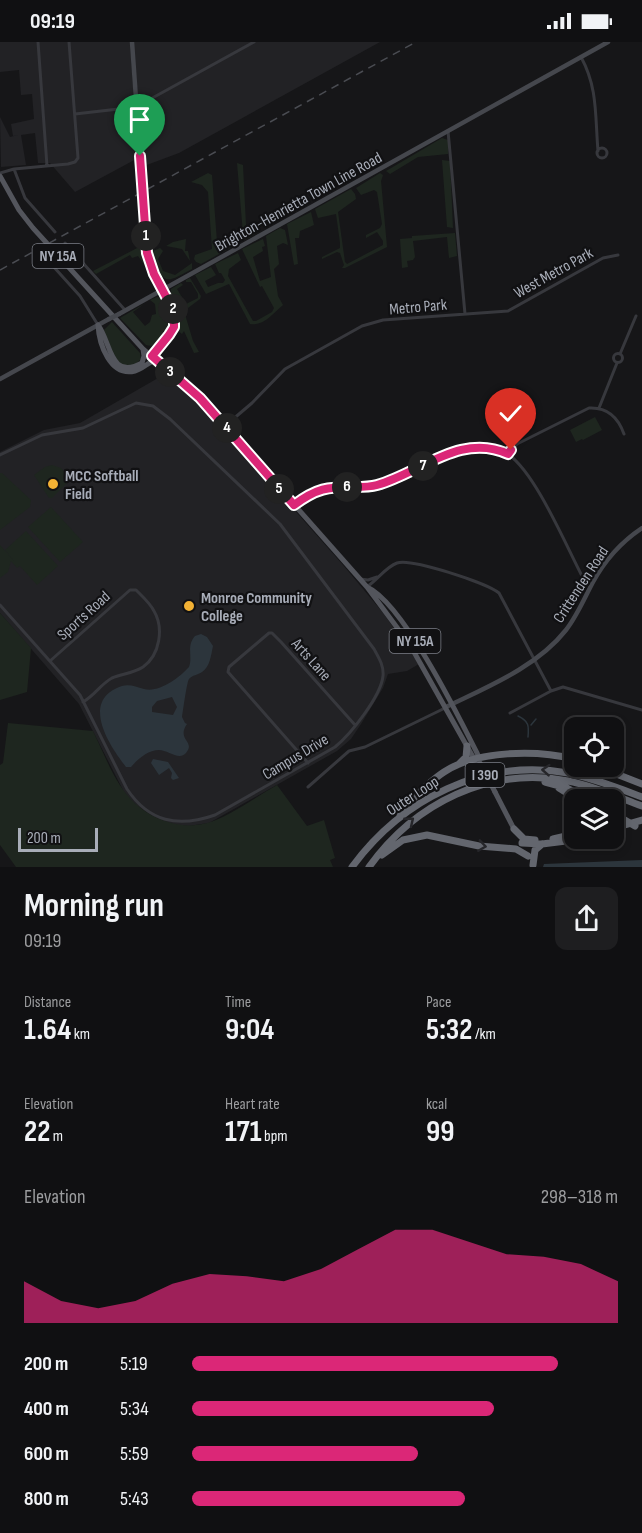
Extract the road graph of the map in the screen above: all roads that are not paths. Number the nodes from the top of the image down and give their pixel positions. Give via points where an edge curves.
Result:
1 (38, 42) edge
2 (69, 42) edge
3 (132, 42) edge
4 (254, 42) edge
5 (608, 42) edge
6 (581, 57) junction
7 (136, 107) junction
8 (75, 114) junction
9 (448, 131) junction
10 (598, 150) dead end
11 (47, 166) junction
12 (14, 169) junction
13 (0, 174) edge
14 (55, 232) dead end
15 (65, 243) dead end
16 (43, 255) dead end
17 (618, 255) dead end
18 (162, 290) junction
19 (125, 310) junction
20 (465, 314) junction
21 (636, 316) dead end
22 (98, 325) junction
23 (143, 349) junction
24 (620, 354) junction
25 (154, 358) junction
26 (617, 363) junction
27 (0, 379) edge
28 (599, 408) junction
29 (225, 426) junction
30 (624, 434) dead end
31 (508, 454) junction
32 (0, 456) edge
33 (296, 506) junction
34 (642, 528) edge
35 (384, 573) junction
36 (359, 579) junction
37 (592, 583) junction
38 (366, 587) junction
39 (0, 605) edge
40 (50, 660) junction
41 (534, 660) junction
42 (551, 691) junction
43 (83, 702) junction
44 (449, 706) junction
45 (642, 710) edge
46 (510, 713) dead end
47 (355, 725) junction
48 (467, 746) junction
49 (564, 758) edge
50 (479, 761) junction
51 (308, 763) junction
52 (454, 766) junction
53 (622, 777) edge
54 (530, 782) junction
55 (642, 785) edge
56 (308, 787) dead end
57 (566, 789) edge
58 (564, 791) edge
59 (459, 792) junction
60 (642, 797) edge
61 (642, 806) edge
62 (624, 820) edge
63 (642, 820) edge
64 (624, 825) edge
65 (638, 828) edge
66 (514, 829) junction
67 (564, 836) edge
68 (564, 841) edge
69 (522, 843) junction
70 (542, 844) junction
71 (531, 856) junction
72 (371, 865) edge
73 (353, 866) edge
74 (534, 866) edge

1 - 11 street
2 - 8 street
3 - 7 street
4 - 7 street
5 - 6 street, Brighton-Henrietta Town Line Road
6 - 9 street, Brighton-Henrietta Town Line Road
6 - 10 street via 593,87
7 - 8 street
7 - 18 street, bridge via 147,253
8 - 11 street via 78,158 68,165
9 - 18 street, Brighton-Henrietta Town Line Road
9 - 20 street, Metro Park
11 - 12 street
12 - 13 street
12 - 14 street via 25,198
13 - 23 main road, NY 15A via 33,228
15 - 19 street
16 - 22 street via 80,296
17 - 20 street, West Metro Park via 603,258 510,310
18 - 19 street, Brighton-Henrietta Town Line Road
18 - 25 street via 175,322
19 - 22 street, Brighton-Henrietta Town Line Road, bridge
20 - 29 street, Metro Park via 383,320 362,326 285,369
21 - 24 street
22 - 23 main road via 111,356 120,365 142,363
22 - 25 main road via 107,358 116,367 136,371
22 - 27 street, Brighton-Henrietta Town Line Road
23 - 25 main road, NY 15A
24 - 26 street via 622,361
24 - 26 street via 614,356
25 - 29 main road, NY 15A
26 - 28 street
28 - 30 street via 614,416
28 - 31 street via 576,413 514,446
29 - 33 main road, NY 15A
31 - 33 street via 470,447 379,485 326,487
31 - 37 street via 536,488 581,574
32 - 47 street, Campus Drive via 42,435 82,428 136,403 146,403 160,411 280,524 374,649 383,668 381,687
33 - 36 main road, NY 15A
34 - 37 street, Crittenden Road via 614,552
35 - 36 street via 368,580
35 - 38 street
35 - 41 street via 394,564 409,562 490,587 499,593
36 - 38 main road, NY 15A
37 - 41 street, Crittenden Road via 567,629
38 - 44 main road, NY 15A via 374,590 403,625 426,659
39 - 40 street, Campus Drive
40 - 43 street, Campus Drive
40 - 43 street, Sports Road via 132,589 141,595 157,616 157,650 144,666 111,679
41 - 42 street
41 - 44 street, Crittenden Road
42 - 45 street via 570,687
42 - 46 street
43 - 51 street, Campus Drive via 134,800 165,819 186,822 215,815
44 - 48 main road, NY 15A
44 - 50 main road, NY 15A
44 - 56 street via 349,752
47 - 51 street, Campus Drive via 335,747
47 - 51 street, Arts Lane via 269,633 229,667 229,674
48 - 50 main road
48 - 52 highway via 465,758
49 - 50 highway via 528,753
50 - 52 highway
50 - 66 main road, NY 15A, bridge
52 - 73 highway via 435,778 385,826
53 - 55 highway
54 - 57 highway
54 - 58 highway
54 - 59 highway via 497,783
59 - 61 highway, Outer Loop / I 390 via 501,780 545,778 588,786
72 -> 59 highway, Outer Loop / I 390 via 409,822
60 -> 73 highway, Outer Loop / I 390 via 560,772 520,770 486,775 449,787 414,807 383,832
62 - 65 highway, bridge
63 - 64 highway
66 - 67 highway via 528,840
66 - 69 main road, NY 15A
68 - 70 highway
69 - 70 highway
69 - 71 main road, NY 15A
70 - 71 highway
72 -> 71 highway via 401,841 427,834 484,847 512,848
71 - 74 highway

